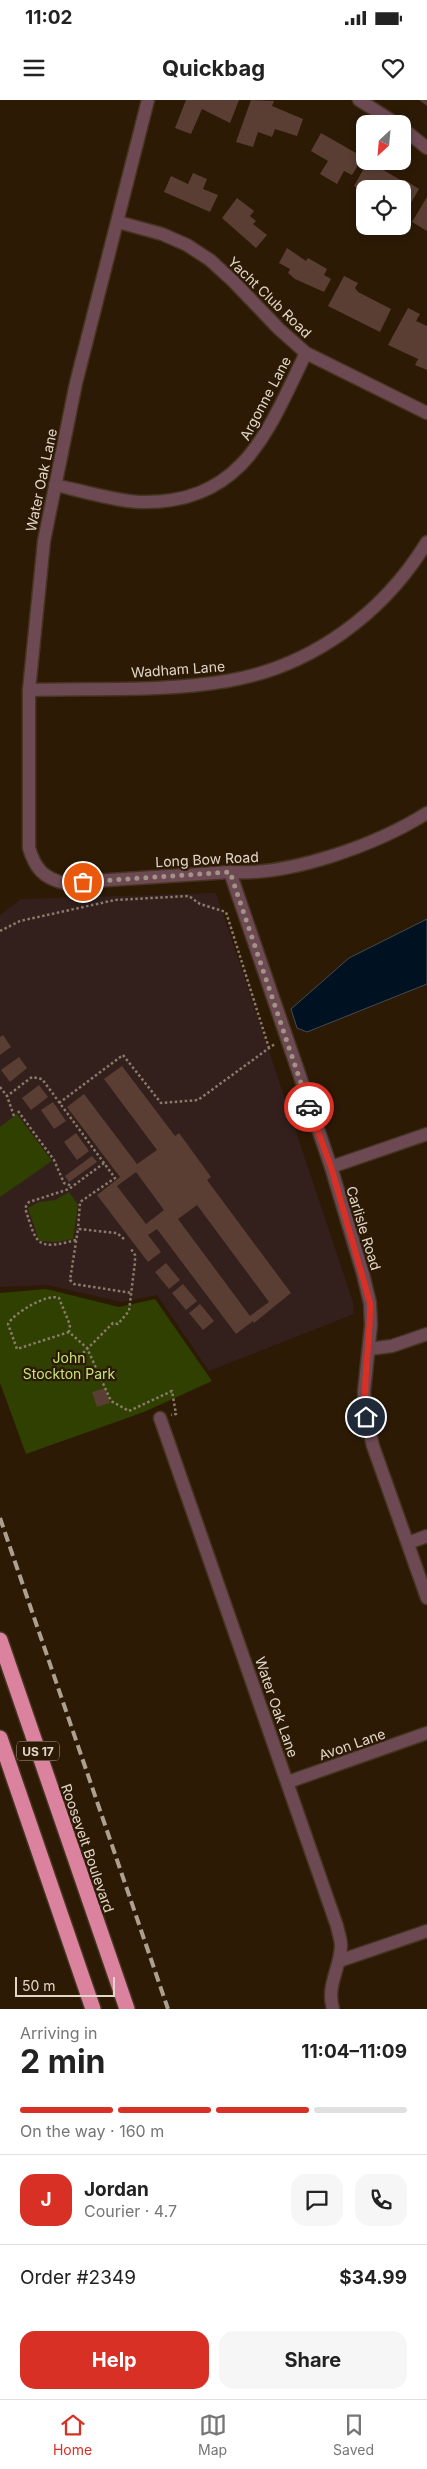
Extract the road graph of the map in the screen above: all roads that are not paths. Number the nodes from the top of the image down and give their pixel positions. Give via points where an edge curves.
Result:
1 (148, 100) edge
2 (359, 100) edge
3 (383, 115) edge
4 (411, 135) edge
5 (427, 148) edge
6 (118, 222) junction
7 (306, 353) junction
8 (427, 412) edge
9 (55, 485) junction
10 (427, 542) edge
11 (29, 690) junction
12 (427, 813) edge
13 (230, 872) junction
14 (40, 873) joint
15 (427, 1134) edge
16 (331, 1167) junction
17 (427, 1334) edge
18 (369, 1349) junction
19 (160, 1418) road end
20 (427, 1536) edge
21 (408, 1543) junction
22 (427, 1598) edge
23 (0, 1640) edge
24 (427, 1733) edge
25 (0, 1738) edge
26 (288, 1782) junction
27 (427, 1931) edge
28 (338, 1961) junction
29 (93, 2009) edge
30 (127, 2009) edge
31 (333, 2009) edge

1 - 6 street, Water Oak Lane
2 - 3 street
4 - 5 street
6 - 7 street, Yacht Club Road via 162,234 210,260
6 - 9 street, Water Oak Lane via 76,382
7 - 8 street, Yacht Club Road
7 - 9 street, Argonne Lane via 266,435 254,452 239,468 204,490 171,501 139,502
9 - 11 street, Water Oak Lane via 44,541
10 - 11 street, Wadham Lane via 379,604 350,629 313,653 267,672 186,686
11 - 14 street, Water Oak Lane via 29,848
12 - 13 street, Long Bow Road via 357,847 317,860 250,874
13 - 14 street, Long Bow Road via 64,883
13 - 16 street, Carlisle Road
15 - 16 street
16 - 18 street, Carlisle Road via 370,1303
17 - 18 street via 392,1346
18 - 21 street, Carlisle Road via 364,1392 366,1417 373,1446
19 - 26 street, Water Oak Lane
20 - 21 street
21 - 22 street, Carlisle Road
23 - 30 highway, Roosevelt Boulevard / US 17
24 - 26 street, Avon Lane
25 - 29 highway, US 17
26 - 28 street, Water Oak Lane via 337,1926 341,1944
27 - 28 street
28 - 31 street, Water Oak Lane via 330,1988

